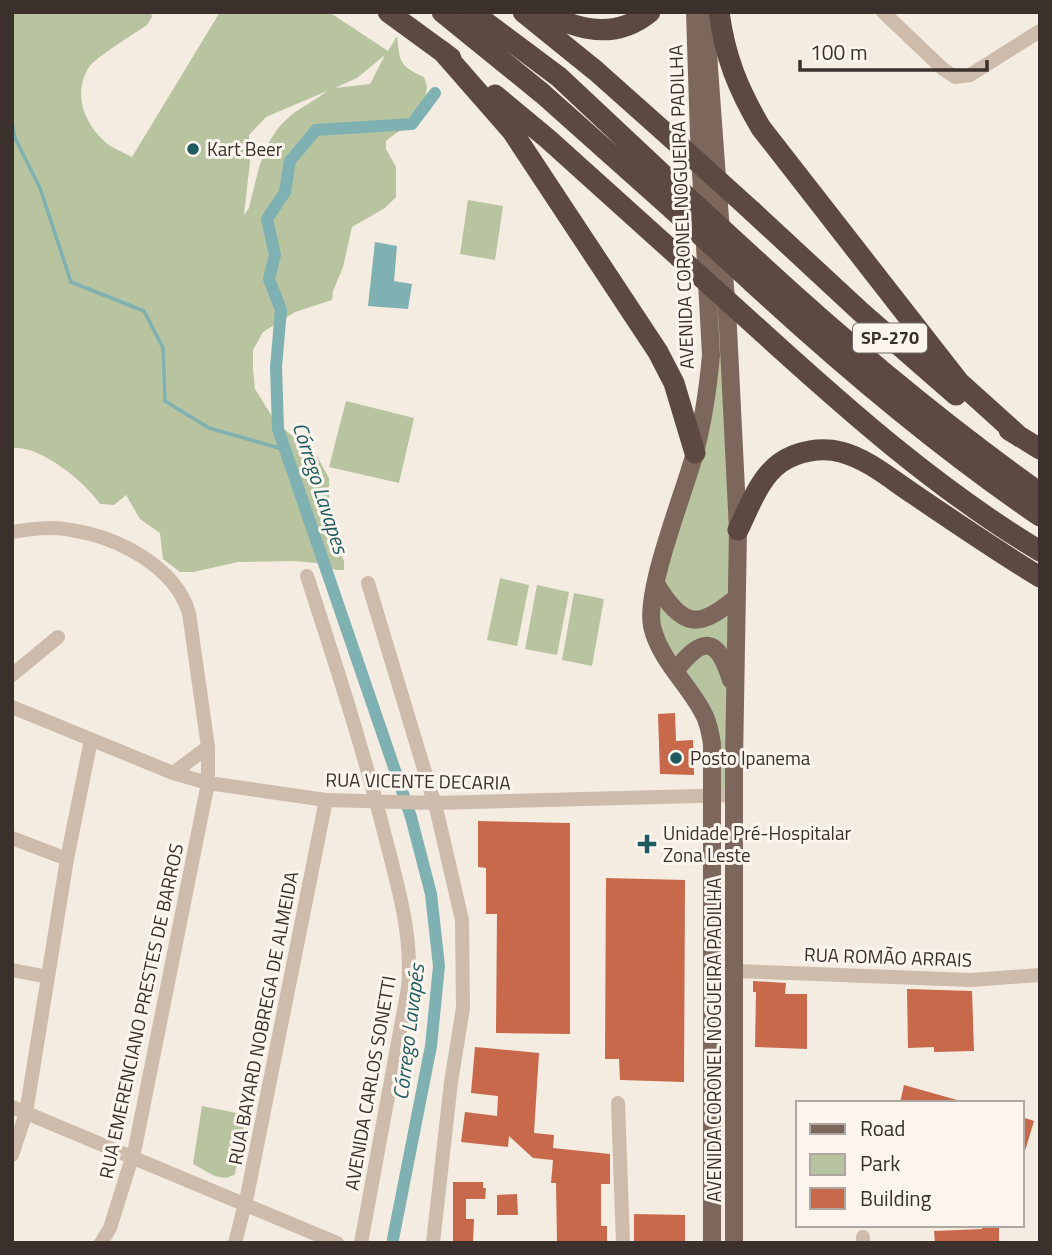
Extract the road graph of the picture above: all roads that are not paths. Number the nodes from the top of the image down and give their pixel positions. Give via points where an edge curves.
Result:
1 (388, 12) edge
2 (442, 12) edge
3 (472, 12) edge
4 (523, 12) edge
5 (545, 12) edge
6 (650, 12) edge
7 (695, 12) edge
8 (709, 12) edge
9 (719, 12) edge
10 (883, 12) edge
11 (1040, 31) edge
12 (442, 51) junction
13 (1020, 437) junction
14 (1040, 449) edge
15 (695, 453) junction
16 (1040, 493) edge
17 (1040, 516) edge
18 (738, 530) junction
19 (12, 532) edge
20 (1040, 551) edge
21 (307, 576) dead end
22 (1040, 577) edge
23 (368, 583) dead end
24 (656, 583) junction
25 (737, 597) junction
26 (58, 637) dead end
27 (675, 671) junction
28 (12, 675) edge
29 (735, 691) junction
30 (12, 707) edge
31 (355, 726) junction
32 (91, 740) junction
33 (208, 747) junction
34 (173, 773) junction
35 (208, 783) junction
36 (736, 795) junction
37 (714, 796) junction
38 (326, 800) junction
39 (344, 801) junction
40 (383, 802) junction
41 (429, 803) junction
42 (467, 803) junction
43 (12, 838) edge
44 (444, 839) junction
45 (67, 859) junction
46 (12, 970) edge
47 (735, 971) junction
48 (1040, 975) edge
49 (48, 977) junction
50 (618, 1103) dead end
51 (19, 1110) edge
52 (12, 1155) edge
53 (133, 1156) junction
54 (245, 1206) junction
55 (101, 1243) edge
56 (235, 1243) edge
57 (337, 1243) edge
58 (360, 1243) edge
59 (433, 1243) edge
60 (623, 1243) edge
61 (712, 1243) edge
62 (734, 1243) edge

1 - 12 highway
2 - 17 highway, SP-270, bridge via 543,94 875,392
3 - 16 highway, SP-270, bridge via 559,77 880,372
4 - 13 highway, SP-270, bridge via 596,71 951,390
5 - 6 highway via 580,27 605,31 629,26
7 - 15 main road, AVENIDA CORONEL NOGUEIRA PADILHA via 711,345
8 - 18 main road, AVENIDA CORONEL NOGUEIRA PADILHA
9 - 13 highway via 730,64 761,128 958,382
10 - 11 street via 955,77 970,75
12 - 15 highway via 518,138 658,352 674,383
12 - 20 highway, bridge via 548,139 888,443
13 - 14 highway, SP-270
15 - 24 main road, AVENIDA CORONEL NOGUEIRA PADILHA
18 - 22 highway via 761,485 779,464 802,453 830,450 870,465
18 - 25 main road, AVENIDA CORONEL NOGUEIRA PADILHA
19 - 33 street, RUA EMERENCIANO PRESTES DE BARROS via 71,529 150,561 174,583 189,613
21 - 31 street, AVENIDA CARLOS SONETTI
23 - 41 street
24 - 25 main road via 675,611 693,620 712,616
24 - 27 main road, AVENIDA CORONEL NOGUEIRA PADILHA via 652,624
25 - 29 main road, AVENIDA CORONEL NOGUEIRA PADILHA
26 - 28 street
27 - 29 main road via 694,650 712,646 725,660
27 - 37 main road, AVENIDA CORONEL NOGUEIRA PADILHA via 709,725
29 - 36 main road, AVENIDA CORONEL NOGUEIRA PADILHA
30 - 32 street, RUA VICENTE DECARIA
31 - 39 street, AVENIDA CARLOS SONETTI via 362,786 359,794
31 - 40 street, AVENIDA CARLOS SONETTI
32 - 34 street, RUA VICENTE DECARIA
32 - 45 street
33 - 34 street
33 - 35 street, RUA EMERENCIANO PRESTES DE BARROS
34 - 35 street, RUA VICENTE DECARIA
35 - 38 street, RUA VICENTE DECARIA
35 - 53 street, RUA EMERENCIANO PRESTES DE BARROS
36 - 37 street
36 - 47 main road, AVENIDA CORONEL NOGUEIRA PADILHA
37 - 42 street, RUA VICENTE DECARIA
37 - 61 main road, AVENIDA CORONEL NOGUEIRA PADILHA
38 - 39 street, RUA VICENTE DECARIA
38 - 54 street, RUA BAYARD NOBREGA DE ALMEIDA
39 - 40 street, RUA VICENTE DECARIA
40 - 41 street, RUA VICENTE DECARIA
40 - 58 street, AVENIDA CARLOS SONETTI via 410,963
41 - 42 street, RUA VICENTE DECARIA
41 - 44 street
42 - 44 street via 448,818
43 - 45 street
44 - 59 street via 461,920 463,1008
45 - 49 street
46 - 49 street
47 - 48 street, RUA ROMÃO ARRAIS via 971,980
47 - 62 main road, AVENIDA CORONEL NOGUEIRA PADILHA
49 - 51 street
50 - 60 street
51 - 52 street
51 - 53 street
53 - 54 street
53 - 55 street, RUA EMERENCIANO PRESTES DE BARROS
54 - 56 street, RUA BAYARD NOBREGA DE ALMEIDA
54 - 57 street

